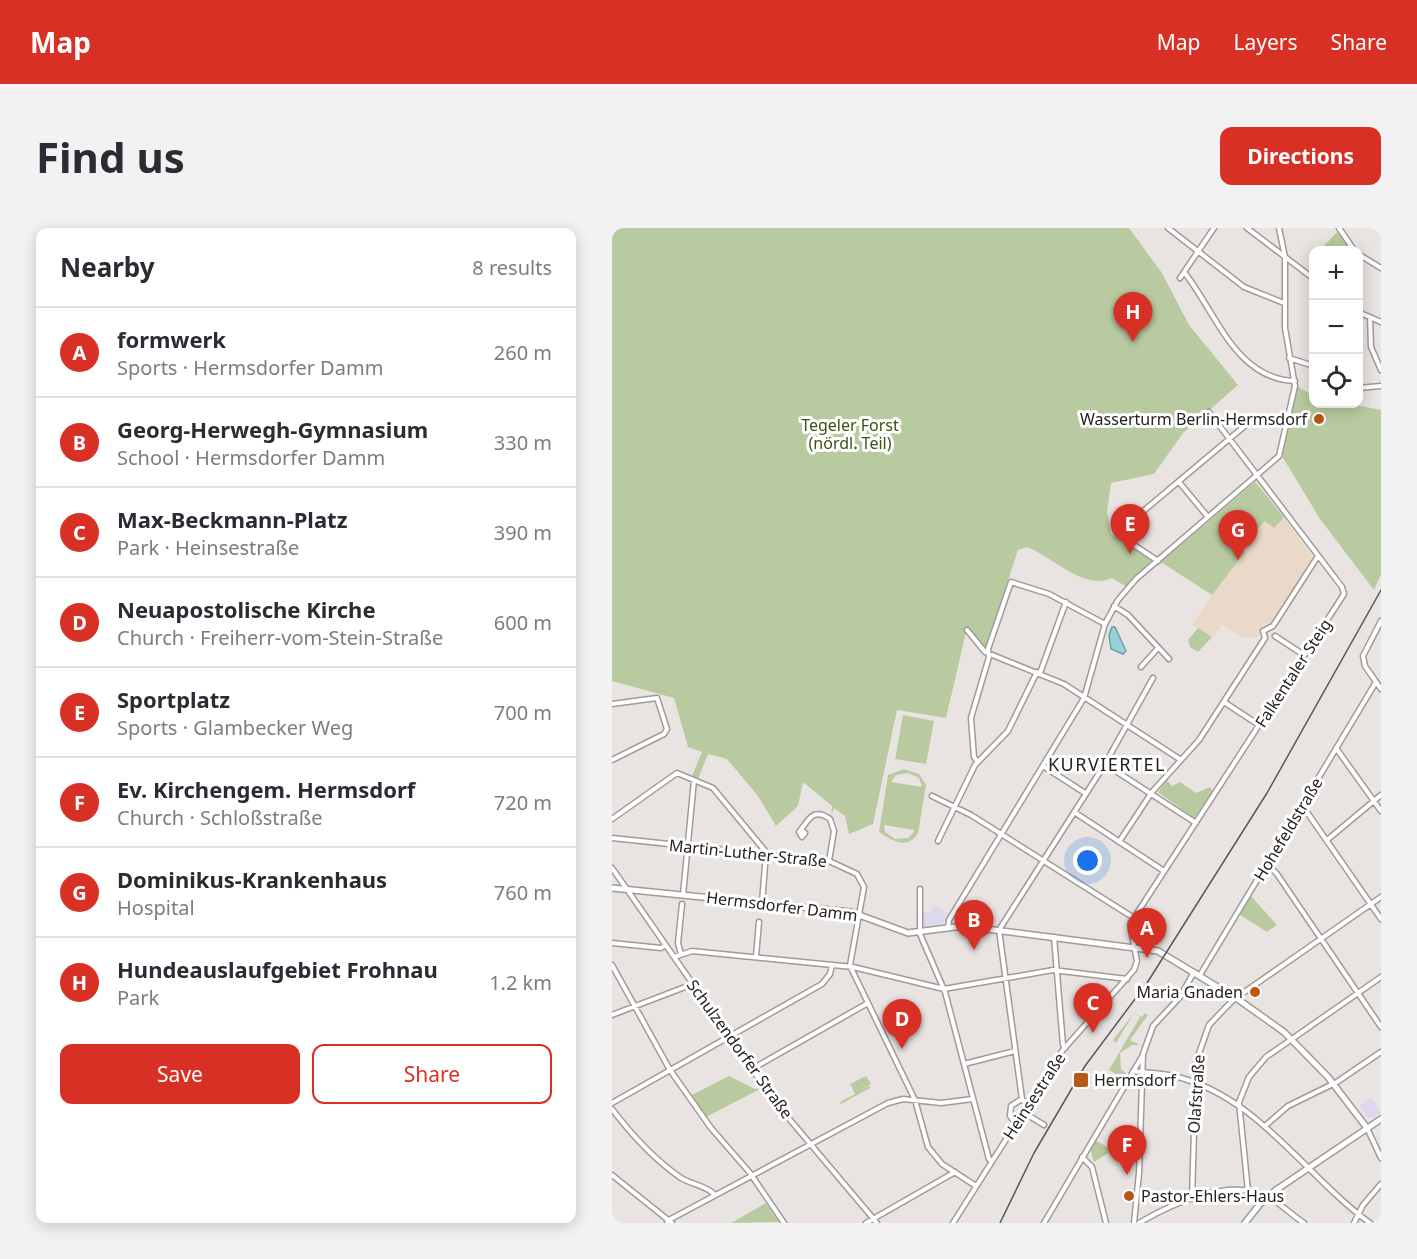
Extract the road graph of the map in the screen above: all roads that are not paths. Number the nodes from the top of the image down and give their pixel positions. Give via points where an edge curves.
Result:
1 (1168, 228) edge
2 (1214, 228) edge
3 (1247, 228) edge
4 (1279, 228) edge
5 (1339, 228) edge
6 (1351, 246) edge
7 (1197, 252) junction
8 (1285, 257) junction
9 (1363, 257) edge
10 (1381, 268) edge
11 (1184, 272) junction
12 (1309, 275) edge
13 (1180, 278) dead end
14 (1284, 303) junction
15 (1363, 314) edge
16 (1370, 317) junction
17 (1381, 322) edge
18 (1289, 358) junction
19 (1309, 364) edge
20 (1381, 369) edge
21 (1295, 381) junction
22 (1381, 386) edge
23 (1363, 388) edge
24 (1209, 412) dead end
25 (1253, 419) dead end
26 (1230, 439) junction
27 (1257, 476) junction
28 (1179, 482) junction
29 (1208, 517) junction
30 (1318, 556) junction
31 (1158, 561) junction
32 (1066, 602) junction
33 (1114, 606) junction
34 (1381, 621) edge
35 (1105, 624) junction
36 (1273, 626) junction
37 (967, 630) dead end
38 (1275, 636) junction
39 (1265, 638) junction
40 (1158, 648) junction
41 (988, 653) junction
42 (1304, 655) junction
43 (1169, 659) dead end
44 (1141, 667) dead end
45 (1038, 673) junction
46 (1153, 678) dead end
47 (1376, 682) junction
48 (1381, 689) edge
49 (1084, 698) junction
50 (1224, 702) junction
51 (612, 705) edge
52 (1126, 725) junction
53 (1259, 725) junction
54 (1336, 748) junction
55 (612, 760) edge
56 (1180, 760) junction
57 (978, 762) junction
58 (1105, 764) junction
59 (1043, 766) junction
60 (694, 780) junction
61 (1086, 794) junction
62 (1151, 794) junction
63 (1381, 795) edge
64 (932, 796) dead end
65 (1374, 801) junction
66 (1302, 805) junction
67 (955, 807) junction
68 (1381, 810) edge
69 (1074, 812) junction
70 (612, 819) edge
71 (1196, 823) junction
72 (802, 831) dead end
73 (1002, 834) junction
74 (612, 838) edge
75 (1327, 840) junction
76 (938, 841) dead end
77 (1119, 842) junction
78 (688, 846) junction
79 (766, 853) junction
80 (1043, 860) junction
81 (829, 861) junction
82 (1267, 864) junction
83 (612, 868) edge
84 (1164, 871) junction
85 (612, 888) edge
86 (920, 889) dead end
87 (627, 890) junction
88 (683, 895) junction
89 (1381, 897) edge
90 (762, 903) junction
91 (682, 904) dead end
92 (1371, 904) junction
93 (859, 914) junction
94 (1134, 918) junction
95 (1381, 919) edge
96 (759, 922) dead end
97 (948, 928) junction
98 (999, 930) junction
99 (920, 934) junction
100 (1054, 936) junction
101 (1320, 938) junction
102 (612, 943) edge
103 (665, 945) junction
104 (1133, 946) junction
105 (681, 954) junction
106 (674, 957) junction
107 (756, 957) junction
108 (612, 965) edge
109 (832, 965) junction
110 (851, 967) junction
111 (1056, 970) junction
112 (1197, 974) junction
113 (1381, 977) edge
114 (1005, 979) junction
115 (1127, 979) junction
116 (693, 984) junction
117 (944, 989) junction
118 (1358, 992) junction
119 (1234, 996) junction
120 (868, 1003) junction
121 (635, 1007) junction
122 (612, 1015) edge
123 (1381, 1027) edge
124 (729, 1036) junction
125 (1292, 1040) junction
126 (1065, 1048) junction
127 (1015, 1051) junction
128 (1381, 1052) edge
129 (1143, 1054) junction
130 (964, 1064) junction
131 (752, 1069) junction
132 (670, 1070) junction
133 (1133, 1071) junction
134 (1143, 1072) junction
135 (1195, 1083) junction
136 (1333, 1084) junction
137 (973, 1099) junction
138 (1022, 1099) junction
139 (915, 1100) junction
140 (1030, 1102) junction
141 (612, 1103) edge
142 (1240, 1107) junction
143 (612, 1108) edge
144 (1023, 1112) junction
145 (1381, 1119) edge
146 (1016, 1124) junction
147 (1044, 1125) dead end
148 (1264, 1126) junction
149 (1367, 1128) junction
150 (810, 1144) junction
151 (1082, 1157) junction
152 (1381, 1158) edge
153 (992, 1161) junction
154 (1308, 1168) junction
155 (955, 1172) junction
156 (612, 1175) edge
157 (751, 1175) junction
158 (1381, 1184) edge
159 (976, 1186) junction
160 (1248, 1191) junction
161 (714, 1194) junction
162 (1268, 1196) junction
163 (1192, 1199) junction
164 (1358, 1214) junction
165 (874, 1221) edge
166 (669, 1222) edge
167 (1045, 1222) edge
168 (784, 1223) edge
169 (867, 1223) edge
170 (953, 1223) edge
171 (1106, 1223) edge
172 (1134, 1223) edge
173 (1139, 1223) edge
174 (1245, 1223) edge
175 (1304, 1223) edge
176 (1354, 1223) edge
177 (1370, 1223) edge

1 - 7 street
2 - 7 street
3 - 8 street
4 - 8 street
5 - 6 street
7 - 11 street
7 - 14 street via 1244,287
8 - 12 street
8 - 14 street
9 - 10 street
11 - 13 street
11 - 21 street via 1247,363 1262,374
14 - 18 street
15 - 16 street
16 - 17 street
16 - 20 street via 1371,347
18 - 19 street
18 - 21 street
21 - 27 street via 1279,456
22 - 23 street
24 - 26 street, Falkentaler Steig
25 - 26 street
26 - 27 street, Falkentaler Steig
26 - 28 street
27 - 29 street
27 - 30 street, Falkentaler Steig
28 - 29 street
28 - 31 street via 1120,532
29 - 31 street
30 - 36 street
30 - 42 street, Falkentaler Steig via 1344,594
31 - 33 street via 1131,584
32 - 35 street
32 - 41 street via 1011,582
32 - 45 street
33 - 35 street
33 - 40 street via 1128,615
34 - 47 street via 1363,654 1365,666
35 - 49 street
36 - 38 street
36 - 39 street via 1264,629
37 - 41 street
38 - 39 street
38 - 42 street
39 - 50 street
40 - 43 street
40 - 44 street
41 - 45 street
41 - 57 street via 971,718 974,757
42 - 53 street, Falkentaler Steig
45 - 49 street via 1065,684
45 - 57 street via 1008,732
46 - 52 street
47 - 48 street
47 - 54 street, Hohefeldstraße
49 - 52 street
49 - 59 street
50 - 53 street
50 - 56 street via 1199,740
51 - 55 street via 657,698 667,727 666,733
52 - 56 street
52 - 58 street
53 - 71 street, Falkentaler Steig
54 - 65 street
54 - 66 street, Hohefeldstraße
56 - 62 street
57 - 67 street
58 - 61 street
58 - 62 street
59 - 61 street
59 - 73 street
60 - 70 street via 673,773
60 - 78 street
60 - 79 street via 713,788
61 - 69 street
62 - 71 street
62 - 77 street
63 - 65 street
64 - 67 street
65 - 68 street
65 - 75 street
66 - 75 street
66 - 82 street, Hohefeldstraße
67 - 73 street
67 - 76 street
69 - 77 street
69 - 80 street
71 - 84 street, Falkentaler Steig
72 - 81 street via 804,822 812,815 830,819 834,831
73 - 80 street
73 - 97 street via 949,920
74 - 78 street, Martin-Luther-Straße
75 - 92 street
77 - 84 street
78 - 79 street, Martin-Luther-Straße
78 - 88 street
79 - 81 street, Martin-Luther-Straße
79 - 90 street
80 - 94 street
80 - 98 street
81 - 93 street, Martin-Luther-Straße via 850,868 862,882
82 - 101 street
82 - 112 street, Hohefeldstraße
83 - 87 street, Schulzendorfer Straße
84 - 94 street, Falkentaler Steig
85 - 87 main road, Hermsdorfer Damm
86 - 99 street
87 - 88 main road, Hermsdorfer Damm
87 - 103 street, Schulzendorfer Straße
88 - 90 main road, Hermsdorfer Damm
89 - 92 street, Olafstraße
90 - 93 main road, Hermsdorfer Damm
91 - 105 street via 678,943
92 - 95 street
92 - 101 street, Olafstraße
93 - 99 main road, Hermsdorfer Damm via 901,932
93 - 110 street, Martin-Luther-Straße
94 - 104 street via 1130,927
96 - 107 street
97 - 98 main road, Hermsdorfer Damm
97 - 99 main road, Hermsdorfer Damm
98 - 100 main road, Hermsdorfer Damm
98 - 114 street
99 - 117 street
100 - 104 main road, Hermsdorfer Damm
100 - 111 street
101 - 118 street
101 - 119 street, Olafstraße
102 - 103 street via 661,948
103 - 106 street, Schulzendorfer Straße
104 - 112 main road, Hermsdorfer Damm via 1158,951
104 - 115 street, Heinsestraße via 1136,964
105 - 106 street
105 - 107 street via 692,951
106 - 116 street, Schulzendorfer Straße
107 - 109 street
108 - 121 street
109 - 110 street
109 - 124 street via 822,984
110 - 117 street
110 - 120 street
111 - 114 street
111 - 115 street
111 - 126 street
112 - 119 main road, Hermsdorfer Damm
112 - 129 street, Hohefeldstraße via 1153,1026
113 - 118 street
114 - 117 street
114 - 127 street
115 - 126 street, Heinsestraße
116 - 121 street
116 - 124 street, Schulzendorfer Straße
117 - 130 street
118 - 123 street
118 - 125 street
119 - 125 main road, Hermsdorfer Damm
119 - 135 street, Olafstraße via 1204,1034
120 - 131 street
120 - 139 street
121 - 122 street
121 - 132 street
124 - 131 street, Schulzendorfer Straße
124 - 132 street
125 - 136 main road, Hermsdorfer Damm
125 - 142 street via 1254,1069 1243,1088
126 - 140 street, Heinsestraße
127 - 130 street
127 - 138 street
128 - 136 street
129 - 133 street
129 - 134 street
130 - 137 street
131 - 150 street, Schulzendorfer Straße
132 - 141 street
132 - 157 street
133 - 134 street
133 - 151 street
134 - 135 street
134 - 172 street
135 - 142 street
135 - 163 street, Olafstraße
136 - 148 street via 1288,1107
136 - 149 main road, Hermsdorfer Damm
137 - 139 street via 946,1103
137 - 153 street
138 - 140 street
138 - 146 street via 1010,1111
139 - 150 street via 888,1103
139 - 155 street via 928,1147
140 - 144 street, Heinsestraße
142 - 148 street
142 - 160 street
143 - 161 street via 669,1168
144 - 146 street, Heinsestraße
144 - 147 street
145 - 149 main road
146 - 153 street, Heinsestraße
148 - 154 street
149 - 152 street, Hermsdorfer Damm
149 - 154 main road
150 - 157 street
150 - 165 street, Schulzendorfer Straße
151 - 167 street
151 - 171 street via 1091,1165
153 - 159 street, Heinsestraße
154 - 162 main road
154 - 164 street
155 - 159 street
155 - 165 street
156 - 166 street
157 - 161 street
157 - 168 street
158 - 164 street
159 - 170 street, Heinsestraße
160 - 162 street
160 - 163 street via 1234,1188
161 - 166 street
162 - 174 main road
162 - 175 street
163 - 173 street via 1167,1206
164 - 176 street
164 - 177 street
165 - 169 street

